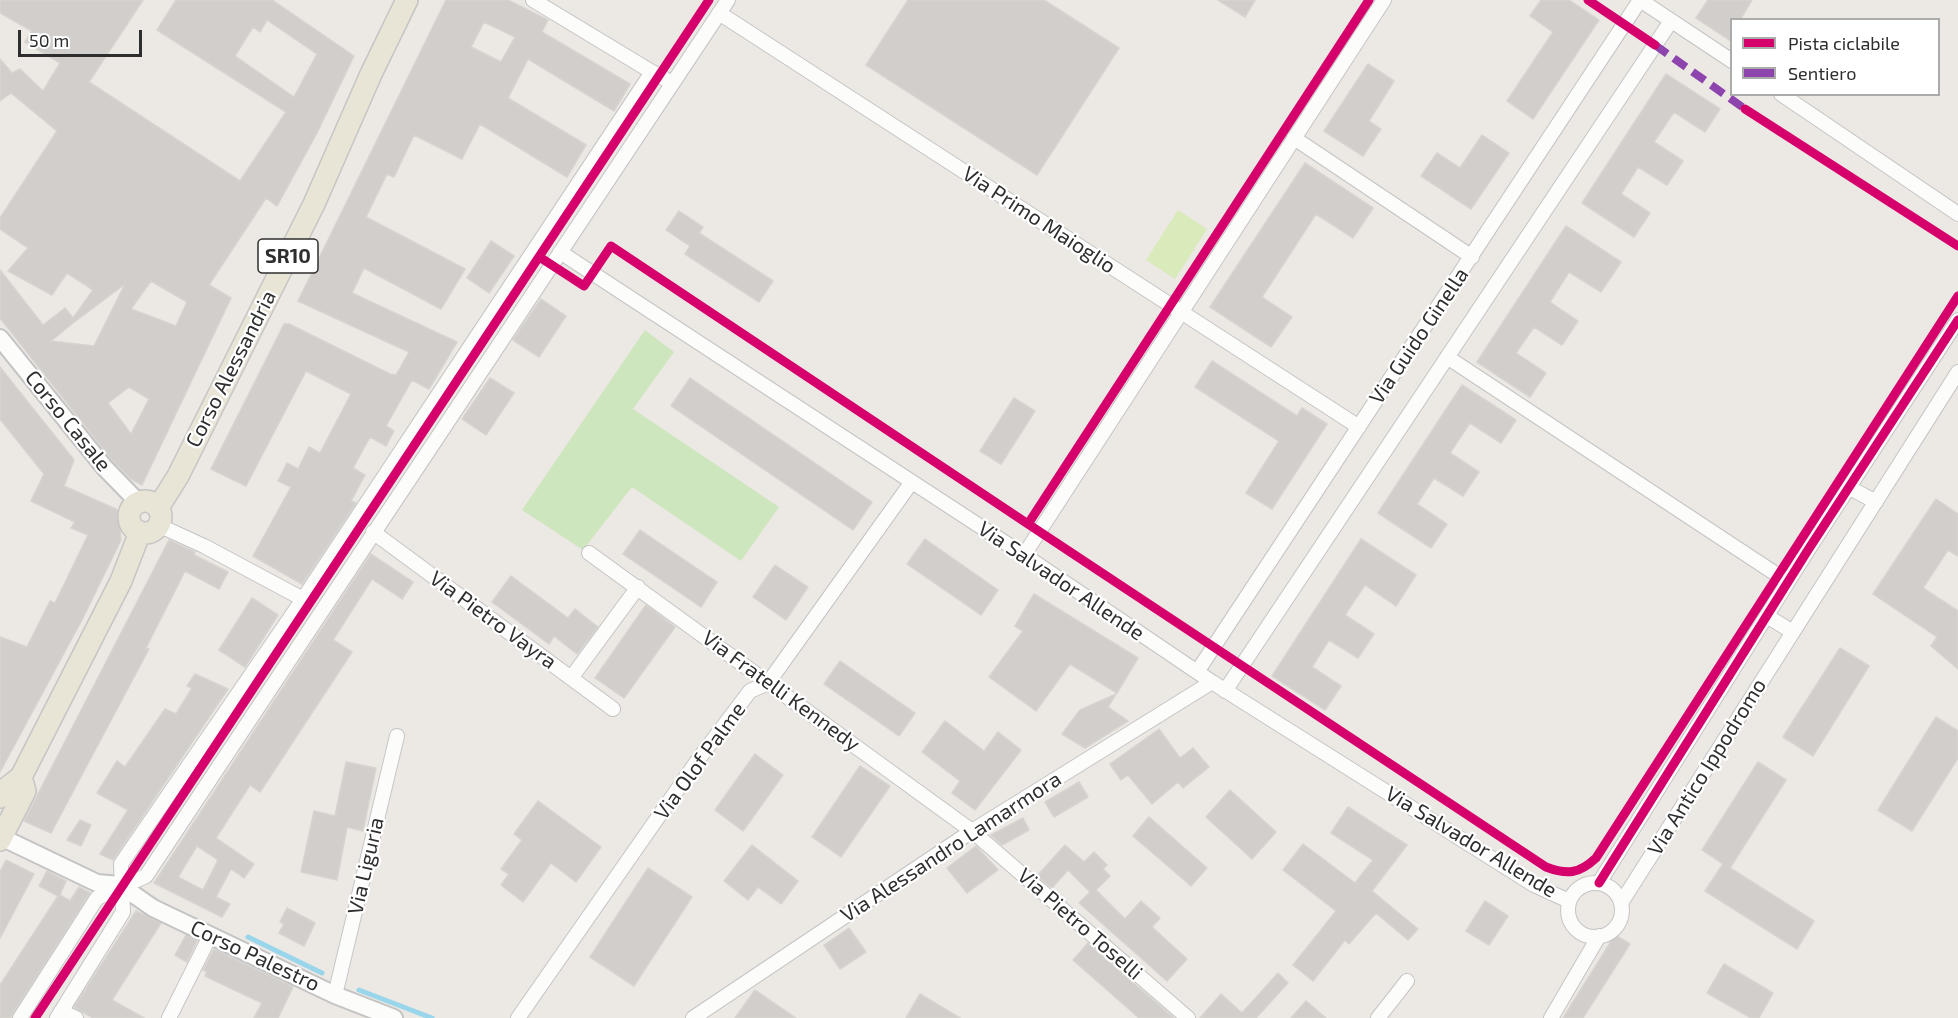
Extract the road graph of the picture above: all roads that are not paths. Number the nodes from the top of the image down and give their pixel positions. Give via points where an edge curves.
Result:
1 (407, 0) edge
2 (533, 0) edge
3 (728, 0) edge
4 (1384, 0) edge
5 (1640, 0) edge
6 (719, 13) junction
7 (1671, 21) junction
8 (1730, 61) edge
9 (652, 72) junction
10 (672, 83) junction
11 (1784, 96) edge
12 (1294, 138) junction
13 (1958, 214) edge
14 (560, 252) junction
15 (1472, 257) junction
16 (1180, 312) junction
17 (1958, 320) edge
18 (0, 338) edge
19 (1447, 357) junction
20 (1958, 372) edge
21 (1359, 427) junction
22 (911, 483) junction
23 (1850, 488) junction
24 (1876, 502) junction
25 (148, 517) junction
26 (372, 532) junction
27 (589, 553) dead end
28 (1024, 555) junction
29 (1788, 582) junction
30 (638, 588) junction
31 (303, 599) junction
32 (1767, 616) junction
33 (1791, 631) junction
34 (1197, 672) junction
35 (571, 678) junction
36 (1212, 682) junction
37 (768, 683) junction
38 (1226, 691) junction
39 (613, 709) dead end
40 (397, 736) dead end
41 (21, 777) junction
42 (0, 797) edge
43 (972, 831) junction
44 (1, 838) edge
45 (1599, 883) junction
46 (120, 885) junction
47 (1569, 901) junction
48 (1621, 903) junction
49 (210, 936) junction
50 (1599, 936) junction
51 (1407, 981) dead end
52 (335, 995) junction
53 (360, 1012) edge
54 (59, 1015) edge
55 (20, 1018) edge
56 (76, 1018) edge
57 (170, 1018) edge
58 (394, 1018) edge
59 (518, 1018) edge
60 (693, 1018) edge
61 (1188, 1018) edge
62 (1378, 1018) edge
63 (1551, 1018) edge

1 - 25 main road, Corso Alessandria / SR10 via 314,204 178,476
2 - 9 street
3 - 6 street
4 - 12 street
5 - 7 street
5 - 15 street, Via Guido Ginella
6 - 10 street
6 - 16 street, Via Primo Maioglio
7 - 8 street
7 - 19 street, Via Guido Ginella
9 - 10 street
9 - 31 street
10 - 14 street
11 - 13 street
12 - 15 street
12 - 16 street
14 - 22 street, Via Salvador Allende
14 - 26 street
15 - 21 street, Via Guido Ginella
16 - 21 street, Via Primo Maioglio
16 - 28 street
17 - 23 street, Via Antico Ippodromo
18 - 25 street, Corso Casale
19 - 29 street, Via Guido Ginella
19 - 38 street, Via Guido Ginella
20 - 24 street, Via Antico Ippodromo
21 - 34 street, Via Guido Ginella
22 - 28 street, Via Salvador Allende
22 - 37 street, Via Olof Palme
23 - 24 street
23 - 29 street, Via Antico Ippodromo
24 - 33 street, Via Antico Ippodromo
25 - 31 street
25 - 41 main road, Corso Alessandria via 121,581
26 - 35 street, Via Pietro Vayra
26 - 46 street via 146,876
27 - 30 street, Via Fratelli Kennedy
28 - 34 street, Via Salvador Allende
29 - 32 street, Via Antico Ippodromo
30 - 35 street
30 - 37 street, Via Fratelli Kennedy
31 - 46 street via 122,864
32 - 33 street
32 - 45 street, Via Antico Ippodromo
33 - 48 street, Via Antico Ippodromo
34 - 36 street, Via Salvador Allende
35 - 39 street, Via Pietro Vayra
36 - 38 street, Via Salvador Allende
36 - 43 street, Via Alessandro Lamarmora
37 - 43 street, Via Fratelli Kennedy
37 - 59 street, Via Olof Palme via 750,691
38 - 47 street, Via Salvador Allende via 1534,885
40 - 52 street, Via Liguria
41 - 42 main road, Corso Alessandria
41 - 44 main road, Corso Alessandria via 25,791
43 - 60 street, Via Alessandro Lamarmora
43 - 61 street, Via Pietro Toselli
44 - 46 street via 97,883
45 - 47 street via 1577,888
45 - 48 street via 1613,890
46 - 49 street, Corso Palestro via 142,903
46 - 54 street via 123,912
46 - 55 street via 97,898
47 - 50 street via 1572,924 1584,934
48 - 50 street via 1622,912 1615,928
49 - 52 street, Corso Palestro
49 - 57 street
50 - 63 street
51 - 62 street
52 - 53 street, Corso Palestro
53 - 58 street, Corso Palestro
54 - 56 street

